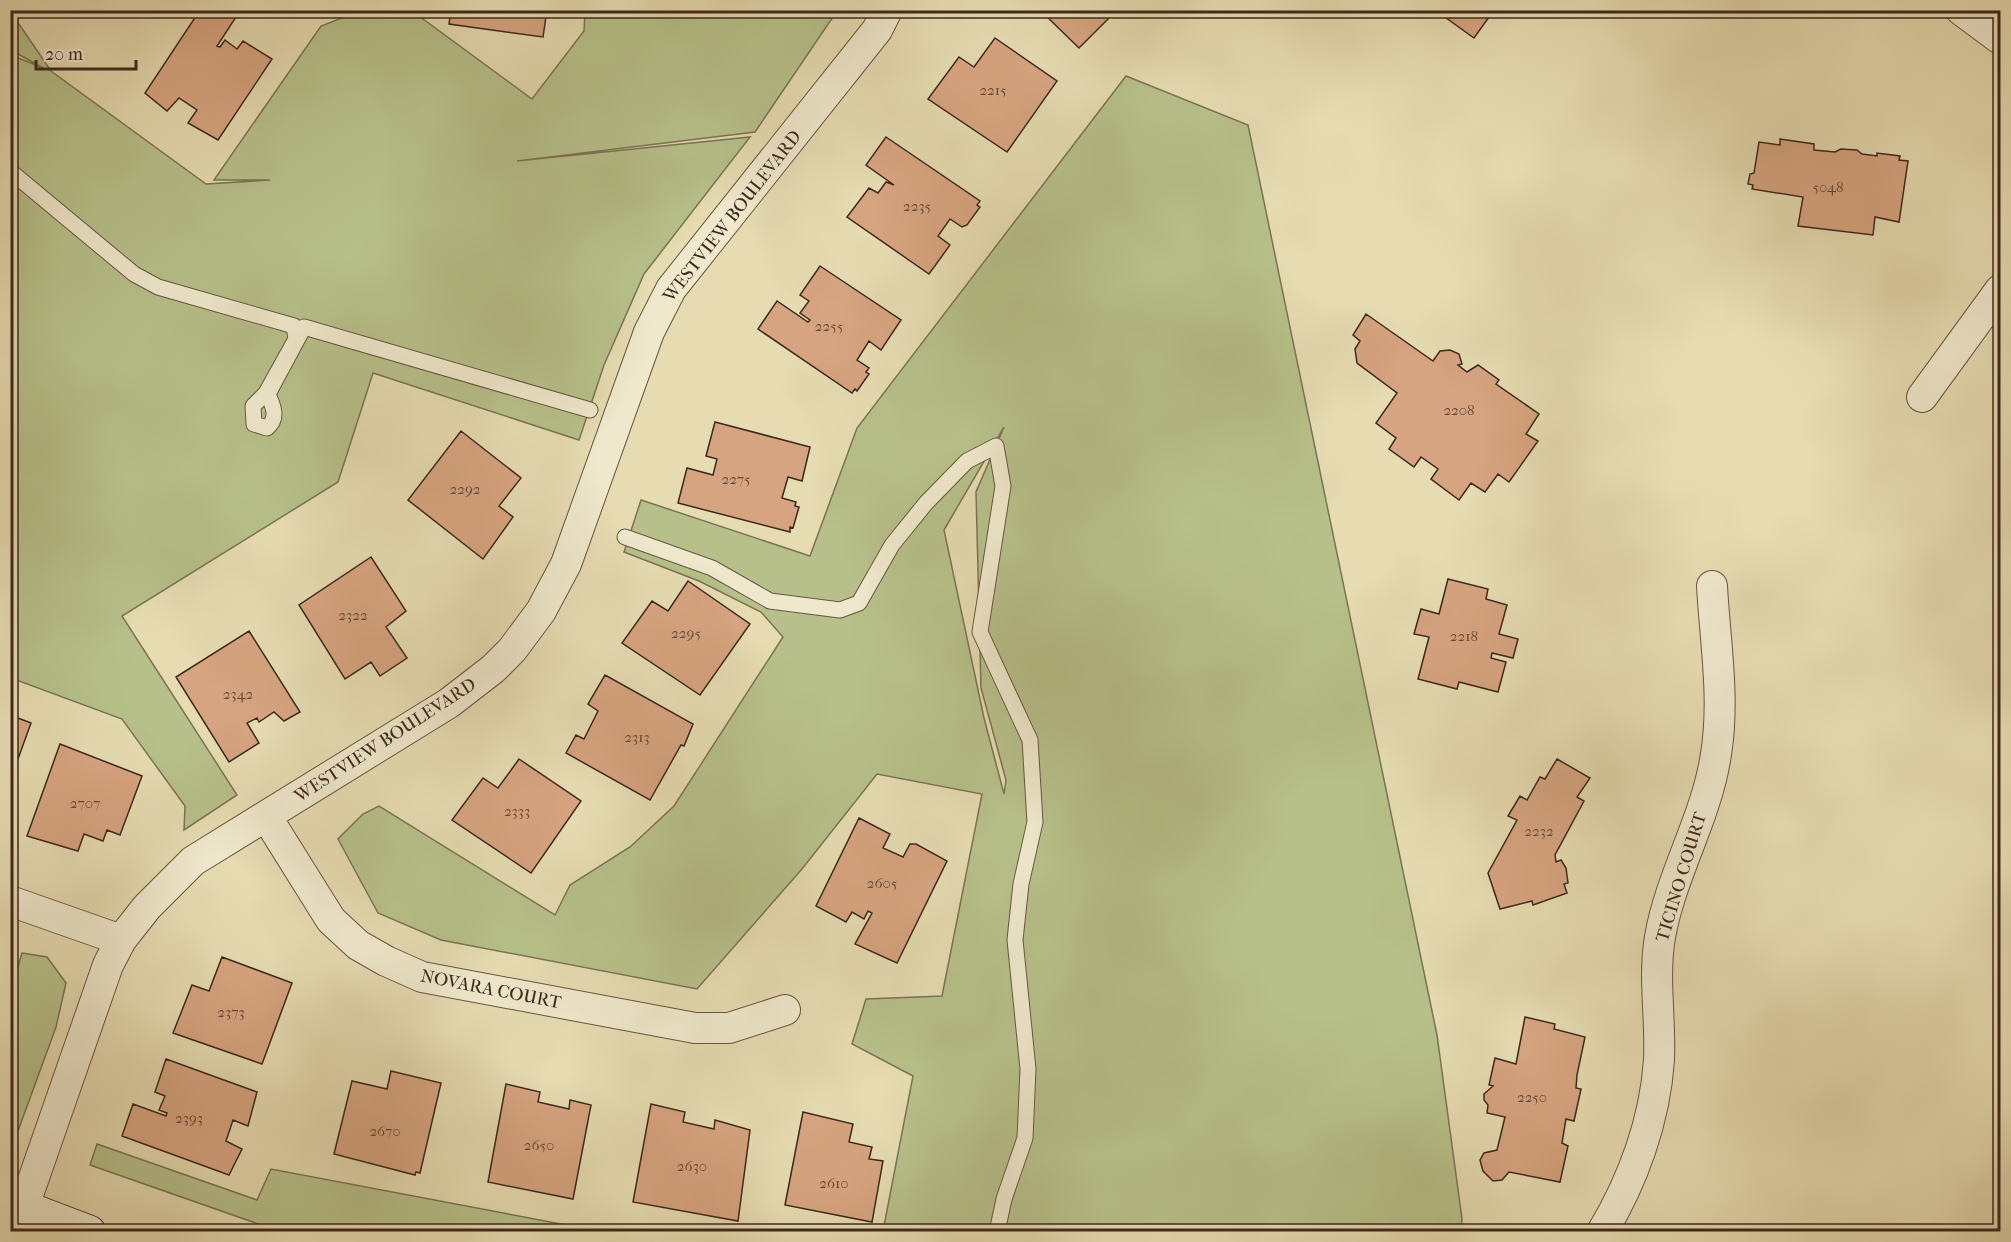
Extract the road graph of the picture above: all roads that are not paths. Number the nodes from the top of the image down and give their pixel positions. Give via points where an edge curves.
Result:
1 (887, 10) edge
2 (1961, 10) edge
3 (2001, 39) edge
4 (10, 171) edge
5 (2001, 290) edge
6 (1922, 397) dead end
7 (590, 410) dead end
8 (625, 537) dead end
9 (1712, 586) dead end
10 (266, 816) junction
11 (10, 901) edge
12 (122, 940) junction
13 (785, 1010) dead end
14 (17, 1214) edge
15 (89, 1232) edge
16 (997, 1232) edge
17 (1602, 1232) edge

1 - 10 street, WESTVIEW BOULEVARD via 877,30 671,289 649,332 566,564 541,610 512,650 494,669 448,703
2 - 3 street
4 - 7 lane via 134,274 158,287 294,326 296,339 266,393 253,406 254,424 267,428 273,423 275,412 268,394 304,327
5 - 6 street
8 - 16 lane via 712,568 770,601 840,610 859,603 892,546 926,502 967,461 996,446 1003,486 980,632 1030,740 1035,822 1014,940 1028,1069 1025,1138
9 - 17 street, TICINO COURT via 1720,711 1716,755 1702,811 1660,937 1659,1059 1649,1117 1626,1187
10 - 12 street, WESTVIEW BOULEVARD via 193,861 147,907
10 - 13 street, NOVARA COURT via 331,920 358,945 422,977 695,1028 729,1028
11 - 12 street
12 - 14 street, WESTVIEW BOULEVARD via 108,965
14 - 15 street

